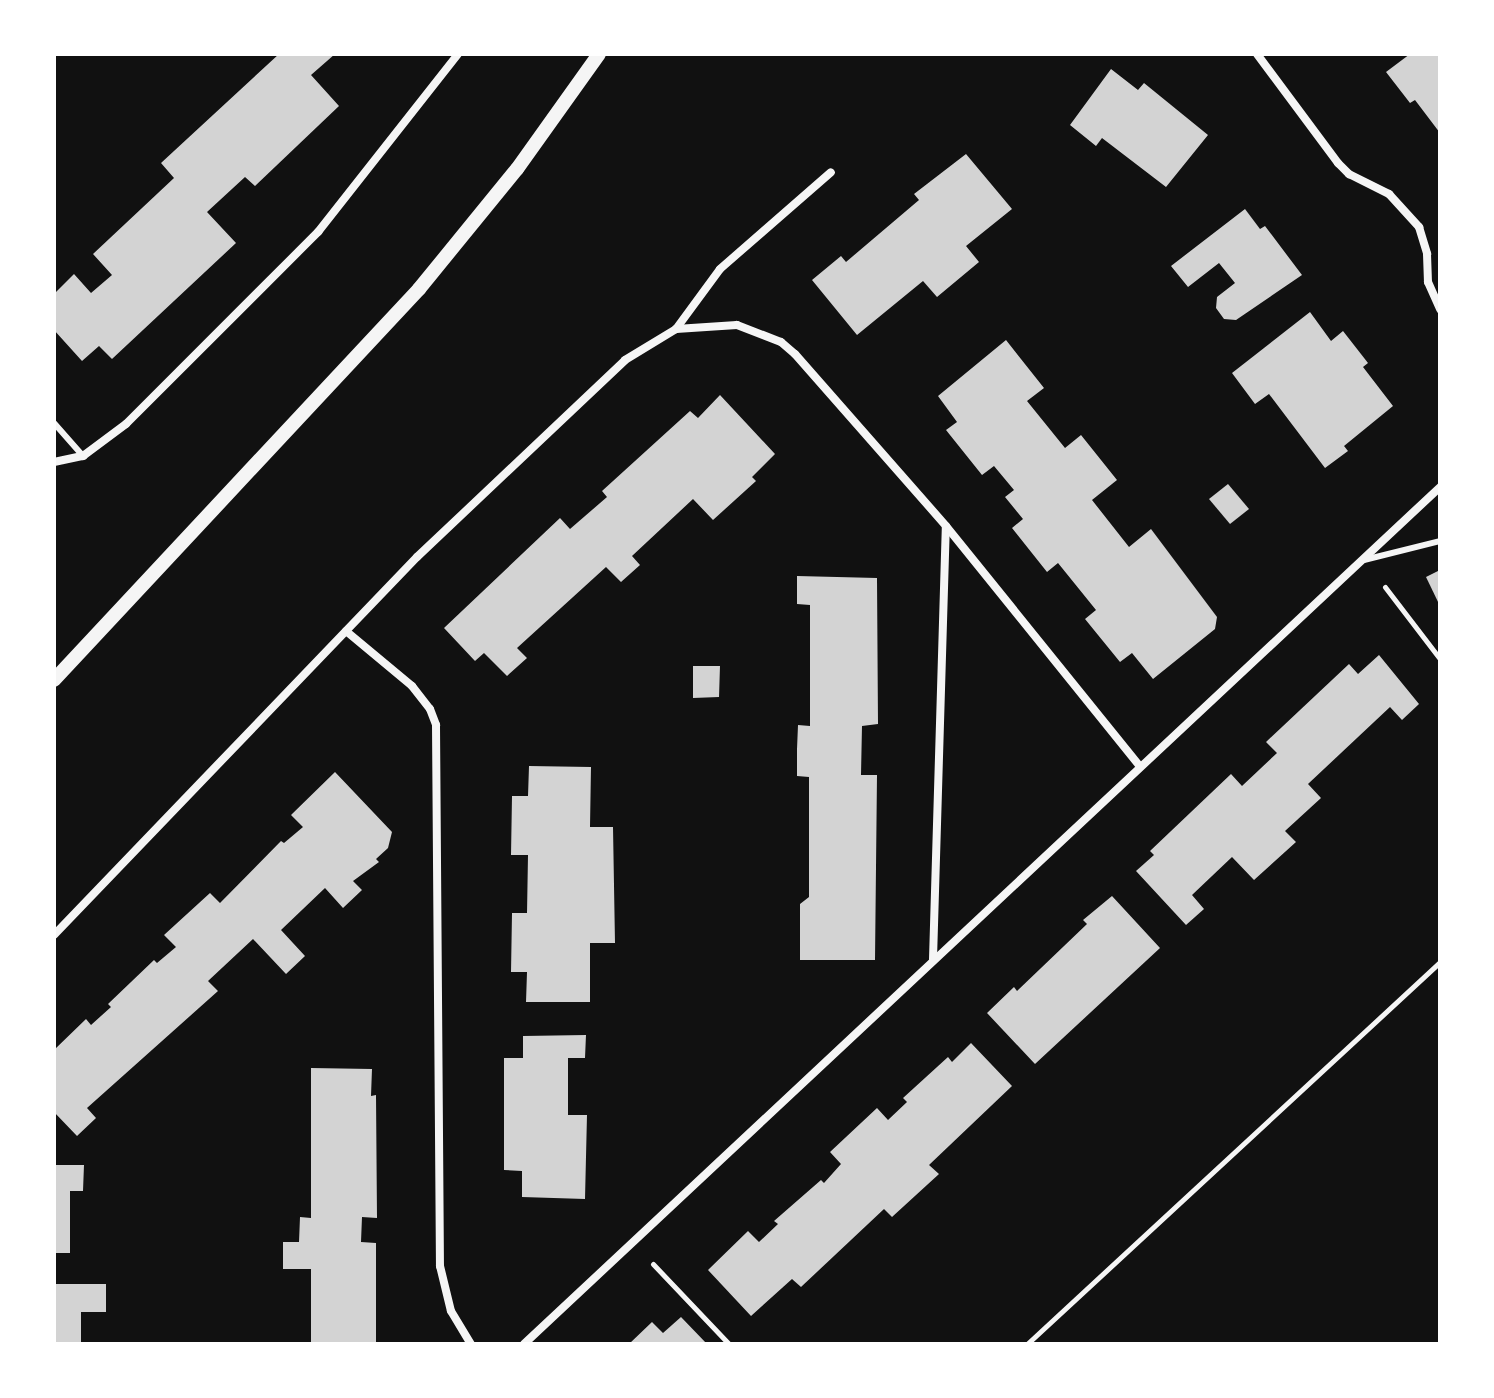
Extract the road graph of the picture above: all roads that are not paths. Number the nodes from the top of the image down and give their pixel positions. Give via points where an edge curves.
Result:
1 (458, 54) edge
2 (599, 54) edge
3 (1257, 54) edge
4 (831, 172) dead end
5 (1440, 309) edge
6 (676, 329) junction
7 (54, 423) edge
8 (83, 456) junction
9 (54, 462) edge
10 (1440, 487) edge
11 (946, 526) junction
12 (1440, 541) edge
13 (1364, 560) junction
14 (346, 631) junction
15 (54, 680) edge
16 (1140, 766) junction
17 (54, 935) edge
18 (933, 959) junction
19 (471, 1344) edge
20 (524, 1344) edge

1 - 8 street via 318,232 126,424
2 - 15 street via 517,169 419,289
3 - 5 street via 1338,163 1389,194 1419,227 1428,282
4 - 6 street via 720,269
6 - 11 street via 737,325 781,342 810,368
6 - 14 street via 625,360 592,389
7 - 8 lane
8 - 9 street
10 - 13 street
11 - 16 street
11 - 18 street
12 - 13 lane
13 - 16 street
14 - 17 street
14 - 19 street via 412,686 436,725 440,1266 451,1311
16 - 18 street
18 - 20 street

